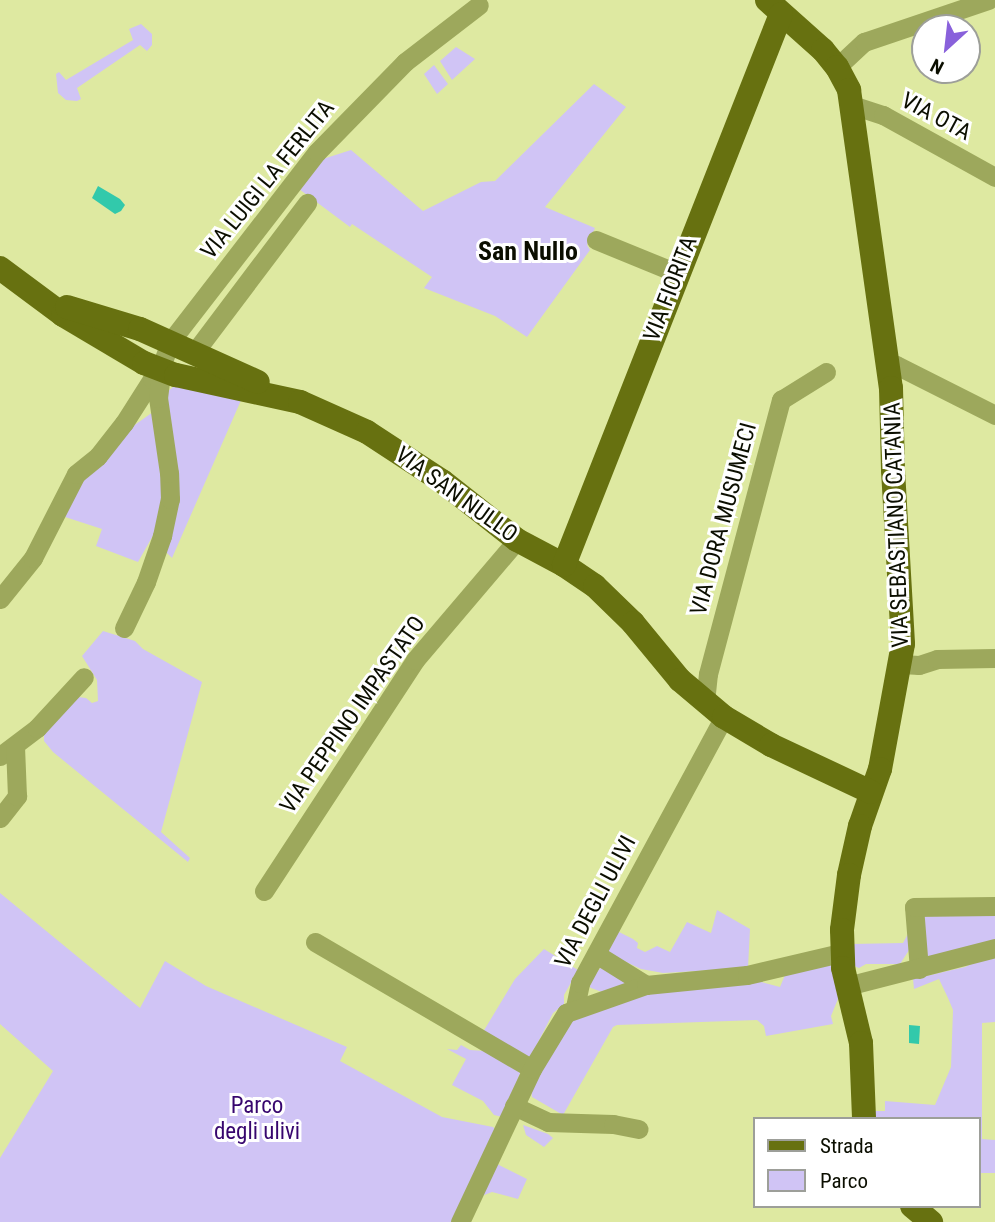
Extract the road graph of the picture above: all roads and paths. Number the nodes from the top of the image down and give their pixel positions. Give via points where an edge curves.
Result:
1 (988, 0) edge
2 (479, 5) dead end
3 (774, 7) edge
4 (837, 67) junction
5 (852, 105) junction
6 (995, 177) edge
7 (307, 203) dead end
8 (596, 240) dead end
9 (0, 268) edge
10 (677, 274) junction
11 (40, 298) junction
12 (170, 342) junction
13 (194, 354) junction
14 (889, 365) junction
15 (161, 371) junction
16 (826, 372) dead end
17 (218, 375) junction
18 (995, 415) edge
19 (517, 540) junction
20 (564, 565) junction
21 (0, 599) edge
22 (124, 628) dead end
23 (995, 658) edge
24 (901, 664) junction
25 (85, 677) dead end
26 (714, 709) junction
27 (7, 751) edge
28 (871, 792) junction
29 (0, 818) edge
30 (264, 891) dead end
31 (995, 906) edge
32 (315, 942) dead end
33 (995, 948) edge
34 (841, 953) junction
35 (596, 954) junction
36 (919, 969) junction
37 (646, 985) junction
38 (847, 986) junction
39 (575, 1007) junction
40 (532, 1069) junction
41 (514, 1106) junction
42 (864, 1117) edge
43 (639, 1129) dead end
44 (914, 1208) edge
45 (460, 1222) edge
46 (931, 1222) edge

1 - 4 street via 864,42
2 - 12 street, VIA LUIGI LA FERLITA via 404,62 317,152
3 - 4 main road, VIA SEBASTIANO CATANIA
3 - 10 main road, VIA FIORITA
4 - 5 main road, VIA SEBASTIANO CATANIA
5 - 6 street, VIA OTA via 883,115
5 - 14 main road, VIA SEBASTIANO CATANIA
7 - 13 street
8 - 10 street
9 - 11 main road, VIA SAN NULLO
10 - 20 main road, VIA FIORITA
11 - 12 main road
11 - 15 main road, VIA SAN NULLO
12 - 13 main road
12 - 15 street
13 - 17 main road
14 - 18 street
14 - 24 main road, VIA SEBASTIANO CATANIA via 904,627
15 - 17 main road, VIA SAN NULLO
15 - 21 street via 98,456 76,474 33,558
15 - 22 street via 158,398 170,499 146,582
16 - 26 street, VIA DORA MUSUMECI via 781,400 708,674
17 - 19 main road, VIA SAN NULLO via 300,402 367,432 443,481
19 - 20 main road, VIA SAN NULLO
19 - 30 street, VIA PEPPINO IMPASTATO via 415,660
20 - 26 main road, VIA SAN NULLO via 617,606 663,663
23 - 24 street
24 - 28 main road, VIA SEBASTIANO CATANIA via 880,769
25 - 27 street via 37,729
26 - 28 main road, VIA SAN NULLO via 752,735
26 - 35 street, VIA DEGLI ULIVI
27 - 29 street via 17,796
28 - 34 main road, VIA SEBASTIANO CATANIA via 849,875
31 - 36 street via 914,907
32 - 40 street
33 - 36 street
34 - 37 street via 747,975
34 - 38 main road, VIA SEBASTIANO CATANIA
35 - 37 street
35 - 39 street, VIA DEGLI ULIVI via 579,983
36 - 38 street
37 - 39 street
38 - 42 main road, VIA SEBASTIANO CATANIA via 861,1043
39 - 40 street, VIA DEGLI ULIVI via 559,1021
40 - 41 street, VIA DEGLI ULIVI
41 - 43 street via 548,1122
41 - 45 street, VIA DEGLI ULIVI
44 - 46 main road

